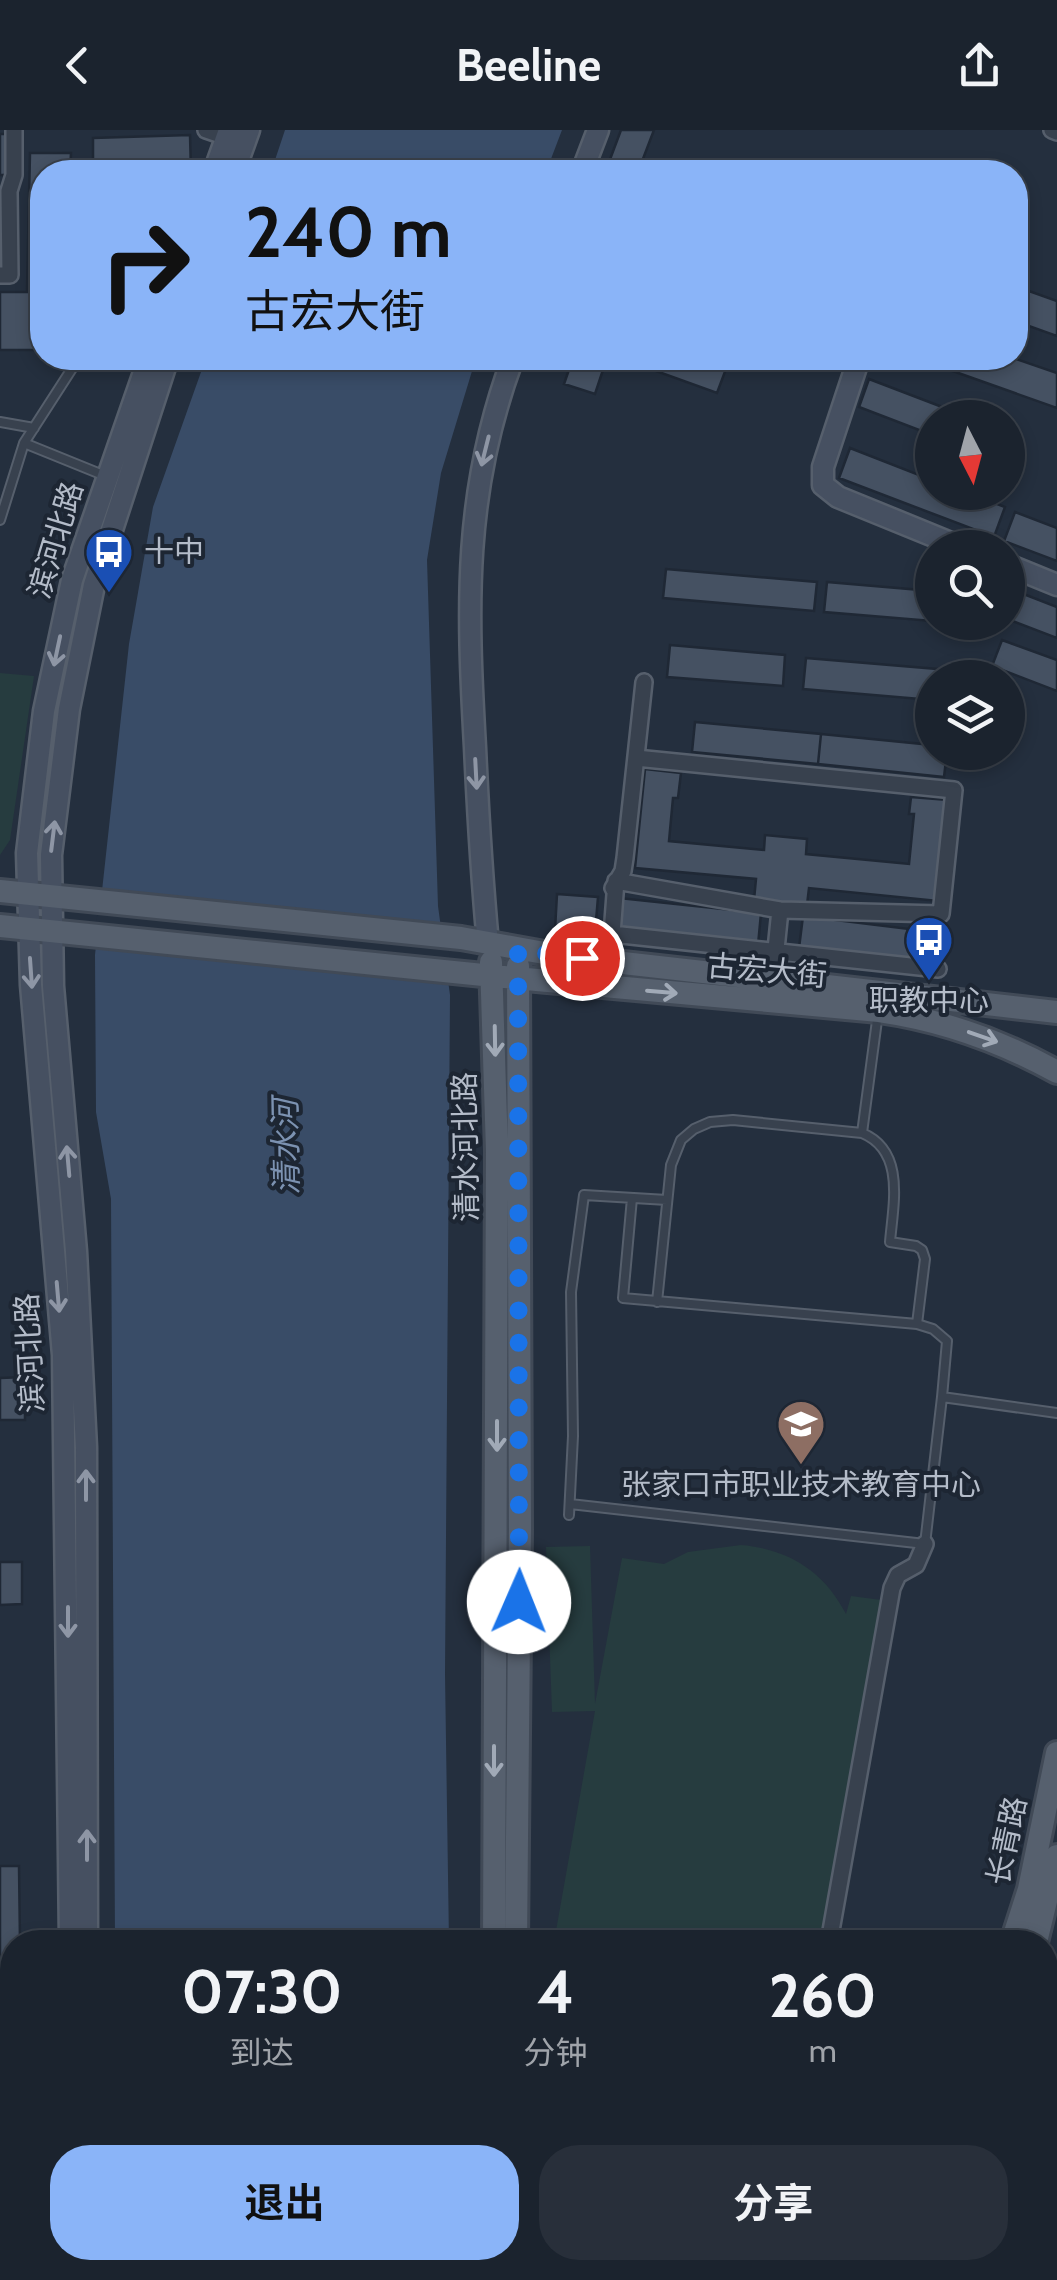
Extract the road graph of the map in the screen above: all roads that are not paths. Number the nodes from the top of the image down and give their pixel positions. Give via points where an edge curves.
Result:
1 (14, 130) edge
2 (206, 130) edge
3 (598, 130) edge
4 (237, 135) edge
5 (221, 160) edge
6 (235, 160) edge
7 (587, 160) edge
8 (4, 191) edge
9 (0, 275) edge
10 (72, 370) edge
11 (145, 370) edge
12 (163, 370) edge
13 (509, 370) edge
14 (854, 370) edge
15 (0, 422) edge
16 (34, 428) junction
17 (24, 443) junction
18 (116, 480) junction
19 (0, 520) edge
20 (920, 530) edge
21 (1025, 573) edge
22 (1057, 586) edge
23 (644, 682) dead end
24 (636, 758) junction
25 (616, 881) junction
26 (0, 891) edge
27 (39, 894) junction
28 (780, 910) junction
29 (0, 926) edge
30 (39, 930) junction
31 (488, 944) junction
32 (518, 950) junction
33 (776, 952) junction
34 (604, 961) junction
35 (938, 970) dead end
36 (493, 976) junction
37 (518, 979) junction
38 (773, 979) junction
39 (1051, 1010) edge
40 (878, 1011) junction
41 (1057, 1072) edge
42 (862, 1132) junction
43 (632, 1198) junction
44 (667, 1200) junction
45 (657, 1302) junction
46 (917, 1324) junction
47 (942, 1398) junction
48 (1057, 1413) edge
49 (570, 1504) junction
50 (569, 1515) dead end
51 (925, 1544) junction
52 (1057, 1752) edge
53 (1057, 1856) edge
54 (70, 1930) edge
55 (87, 1930) edge
56 (494, 1930) edge
57 (516, 1930) edge
58 (831, 1930) edge
59 (1016, 1930) edge
60 (1039, 1930) edge

1 - 8 street via 14,175
2 - 4 street
3 - 7 main road
4 - 5 main road
4 - 6 main road
8 - 9 street via 10,275
10 - 16 lane
11 - 18 main road, 滨河北路
12 - 18 main road, 滨河北路
13 -> 31 main road, 清水河北路 via 481,466 471,540 469,645
14 - 20 main road via 823,484 838,497
15 - 16 lane
16 - 17 lane
17 - 18 lane
17 - 19 lane
18 - 27 main road, 滨河北路
21 - 22 main road
23 - 24 street
24 - 25 street via 626,858
24 - 28 street via 954,790 942,914
25 - 28 street
25 - 33 street via 612,934
25 - 34 street
26 - 27 main road, 古宏大街
27 - 30 main road, 滨河北路
27 - 31 main road, 古宏大街
28 - 33 street
29 - 30 main road, 古宏大街
30 - 36 main road, 古宏大街
30 -> 54 main road, 滨河北路 via 63,1355
55 -> 30 main road, 滨河北路 via 86,1447 76,1251
31 - 32 main road, 古宏大街
31 - 36 main road, 清水河北路
32 - 34 main road, 古宏大街
32 - 37 main road, 清水河北路
33 - 35 street
33 - 38 street
34 - 38 main road, 古宏大街
36 - 37 main road, 古宏大街
36 -> 56 main road, 清水河北路
37 -> 40 main road, 古宏大街
37 - 57 main road, 清水河北路
38 - 39 main road, 古宏大街
40 -> 41 main road, 古宏大街 via 980,1036
40 - 42 lane
42 - 44 lane via 710,1122 694,1128 674,1152
42 - 46 lane via 880,1143 893,1174 890,1242 916,1246 925,1259
43 - 44 lane
43 - 45 lane via 623,1298
43 - 49 lane via 584,1195 572,1292
44 - 45 lane
45 - 46 lane
46 - 47 lane via 946,1341
47 - 48 lane
47 - 51 lane
49 - 50 lane
49 - 51 lane
51 - 58 street via 916,1565 898,1575 892,1588
52 - 59 main road, 长青路
53 - 60 main road, 长青路

